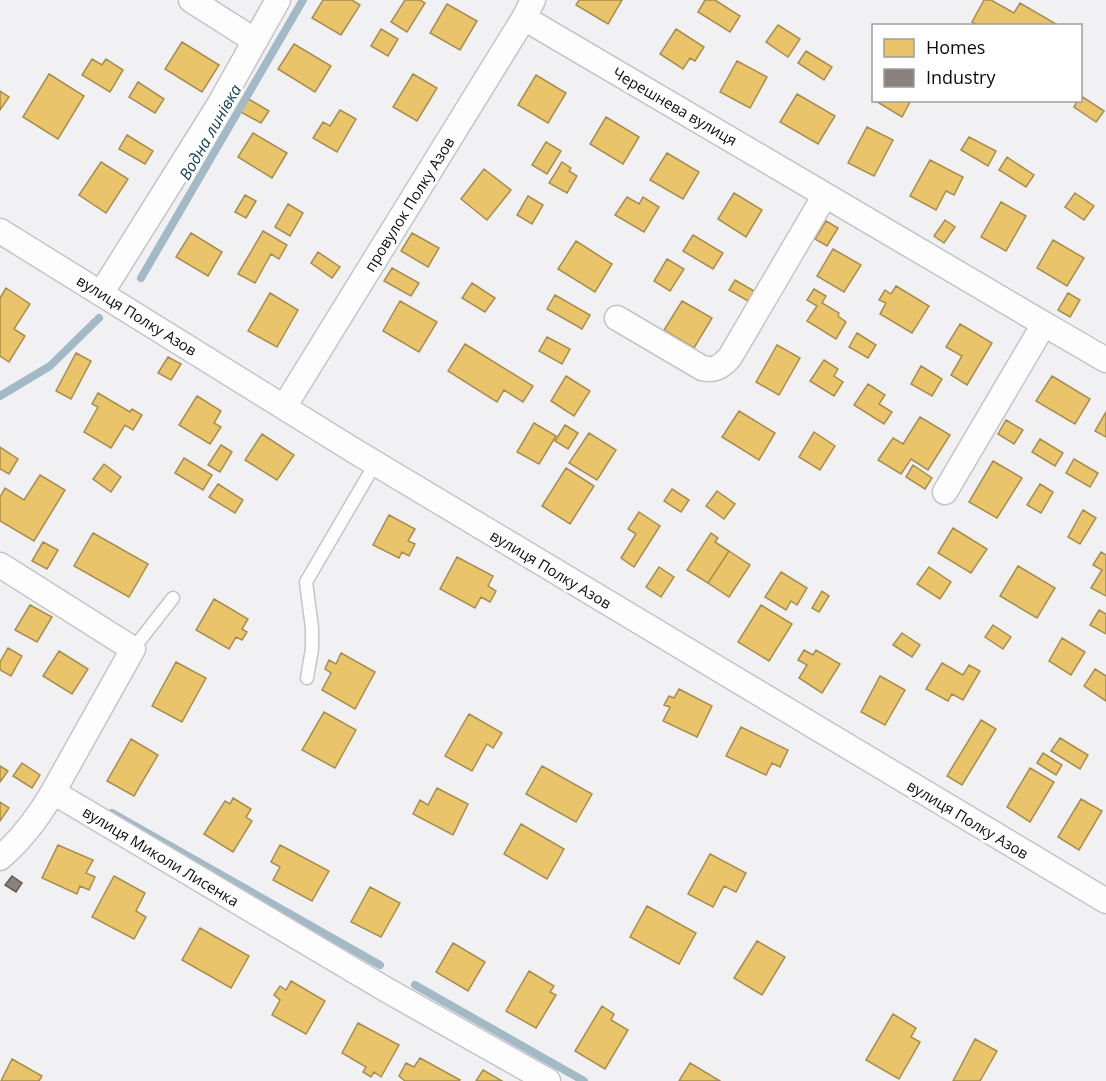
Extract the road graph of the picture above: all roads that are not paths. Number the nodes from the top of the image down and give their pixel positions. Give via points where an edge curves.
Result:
1 (191, 0) edge
2 (278, 0) edge
3 (529, 9) edge
4 (254, 40) junction
5 (825, 195) junction
6 (0, 231) edge
7 (102, 292) junction
8 (617, 318) dead end
9 (1044, 324) junction
10 (1106, 360) edge
11 (284, 407) junction
12 (375, 464) junction
13 (945, 492) dead end
14 (0, 565) edge
15 (173, 598) dead end
16 (133, 649) junction
17 (307, 678) dead end
18 (53, 792) junction
19 (0, 858) edge
20 (1106, 901) edge
21 (548, 1081) edge

1 - 4 street
2 - 4 street
3 - 5 street, Черешнева вулиця
3 - 11 street, провулок Полку Азов
4 - 7 street via 219,105
5 - 8 street via 730,357 718,369 702,368
5 - 9 street, Черешнева вулиця
6 - 7 street, вулиця Полку Азов
7 - 11 street, вулиця Полку Азов
9 - 10 street, Черешнева вулиця
9 - 13 street
11 - 12 street, вулиця Полку Азов
12 - 17 lane via 306,582 312,628
12 - 20 street, вулиця Полку Азов
14 - 16 street
15 - 16 lane
16 - 18 street
18 - 19 street via 34,823
18 - 21 street, вулиця Миколи Лисенка

